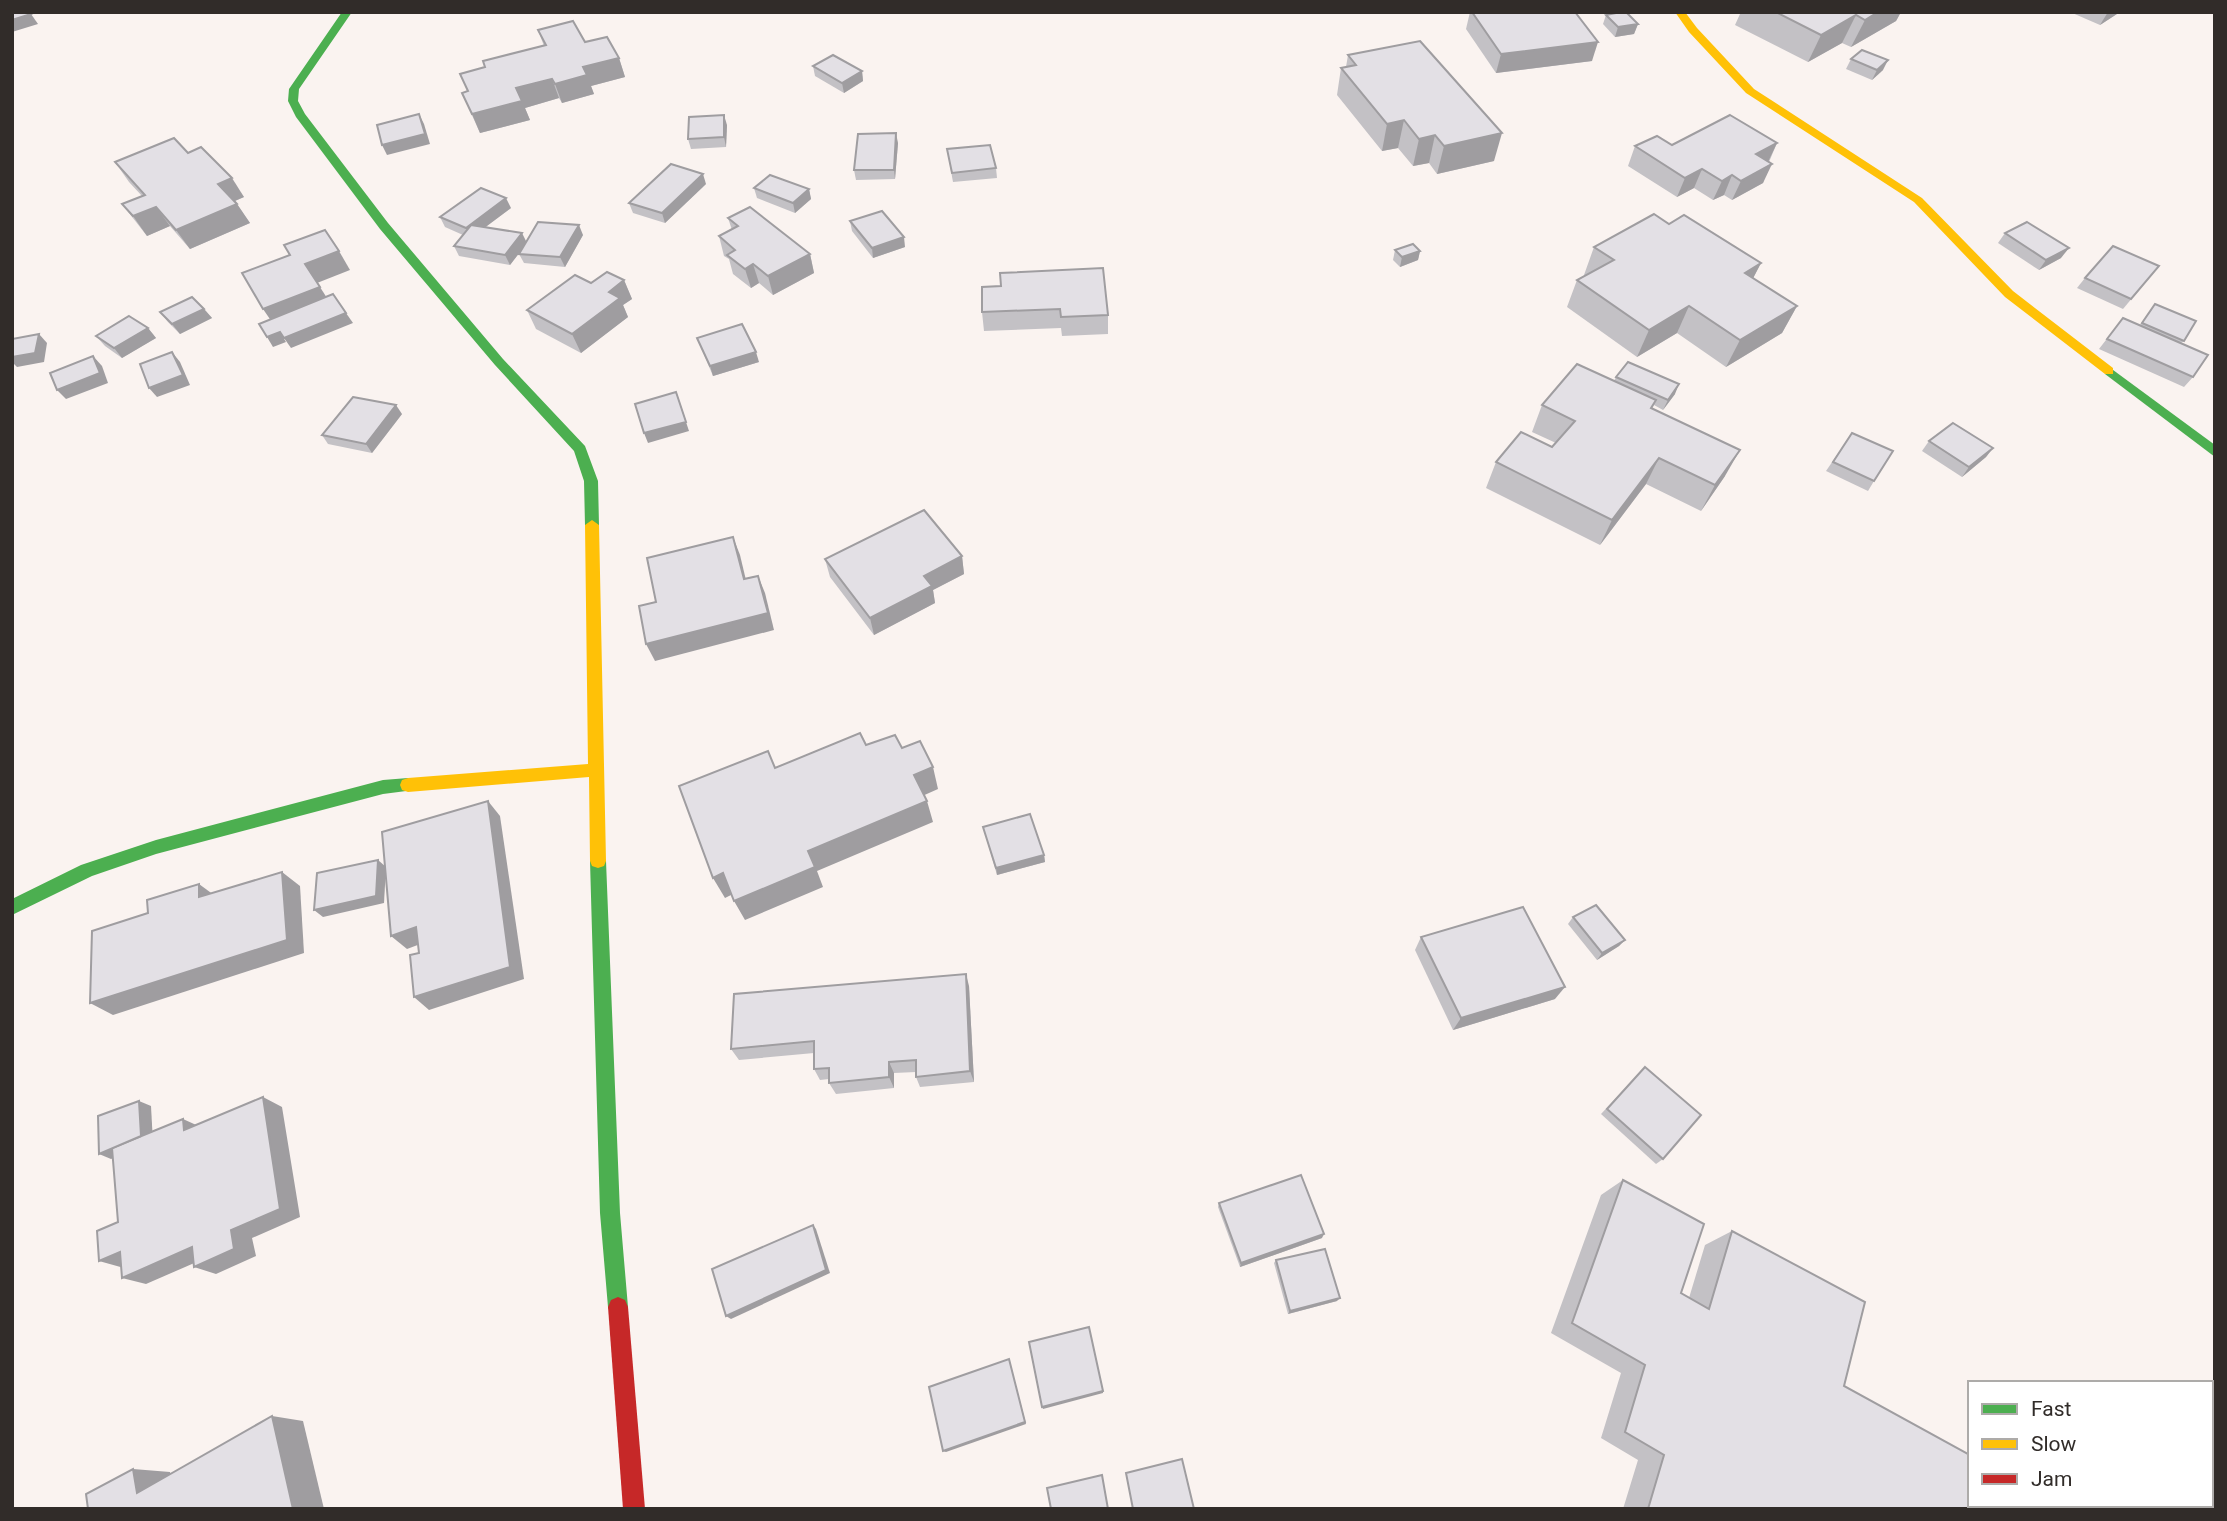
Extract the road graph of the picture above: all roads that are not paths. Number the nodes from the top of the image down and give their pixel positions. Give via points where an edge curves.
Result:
1 (347, 12) edge
2 (1680, 12) edge
3 (2215, 452) edge
4 (595, 770) junction
5 (12, 907) edge
6 (634, 1509) edge

1 - 4 street via 294,89 293,101 300,115 384,226 580,449 591,481
2 - 3 street via 1750,91 1918,200 2009,293
4 - 5 street via 383,788 156,847 87,870
4 - 6 street via 610,1213

